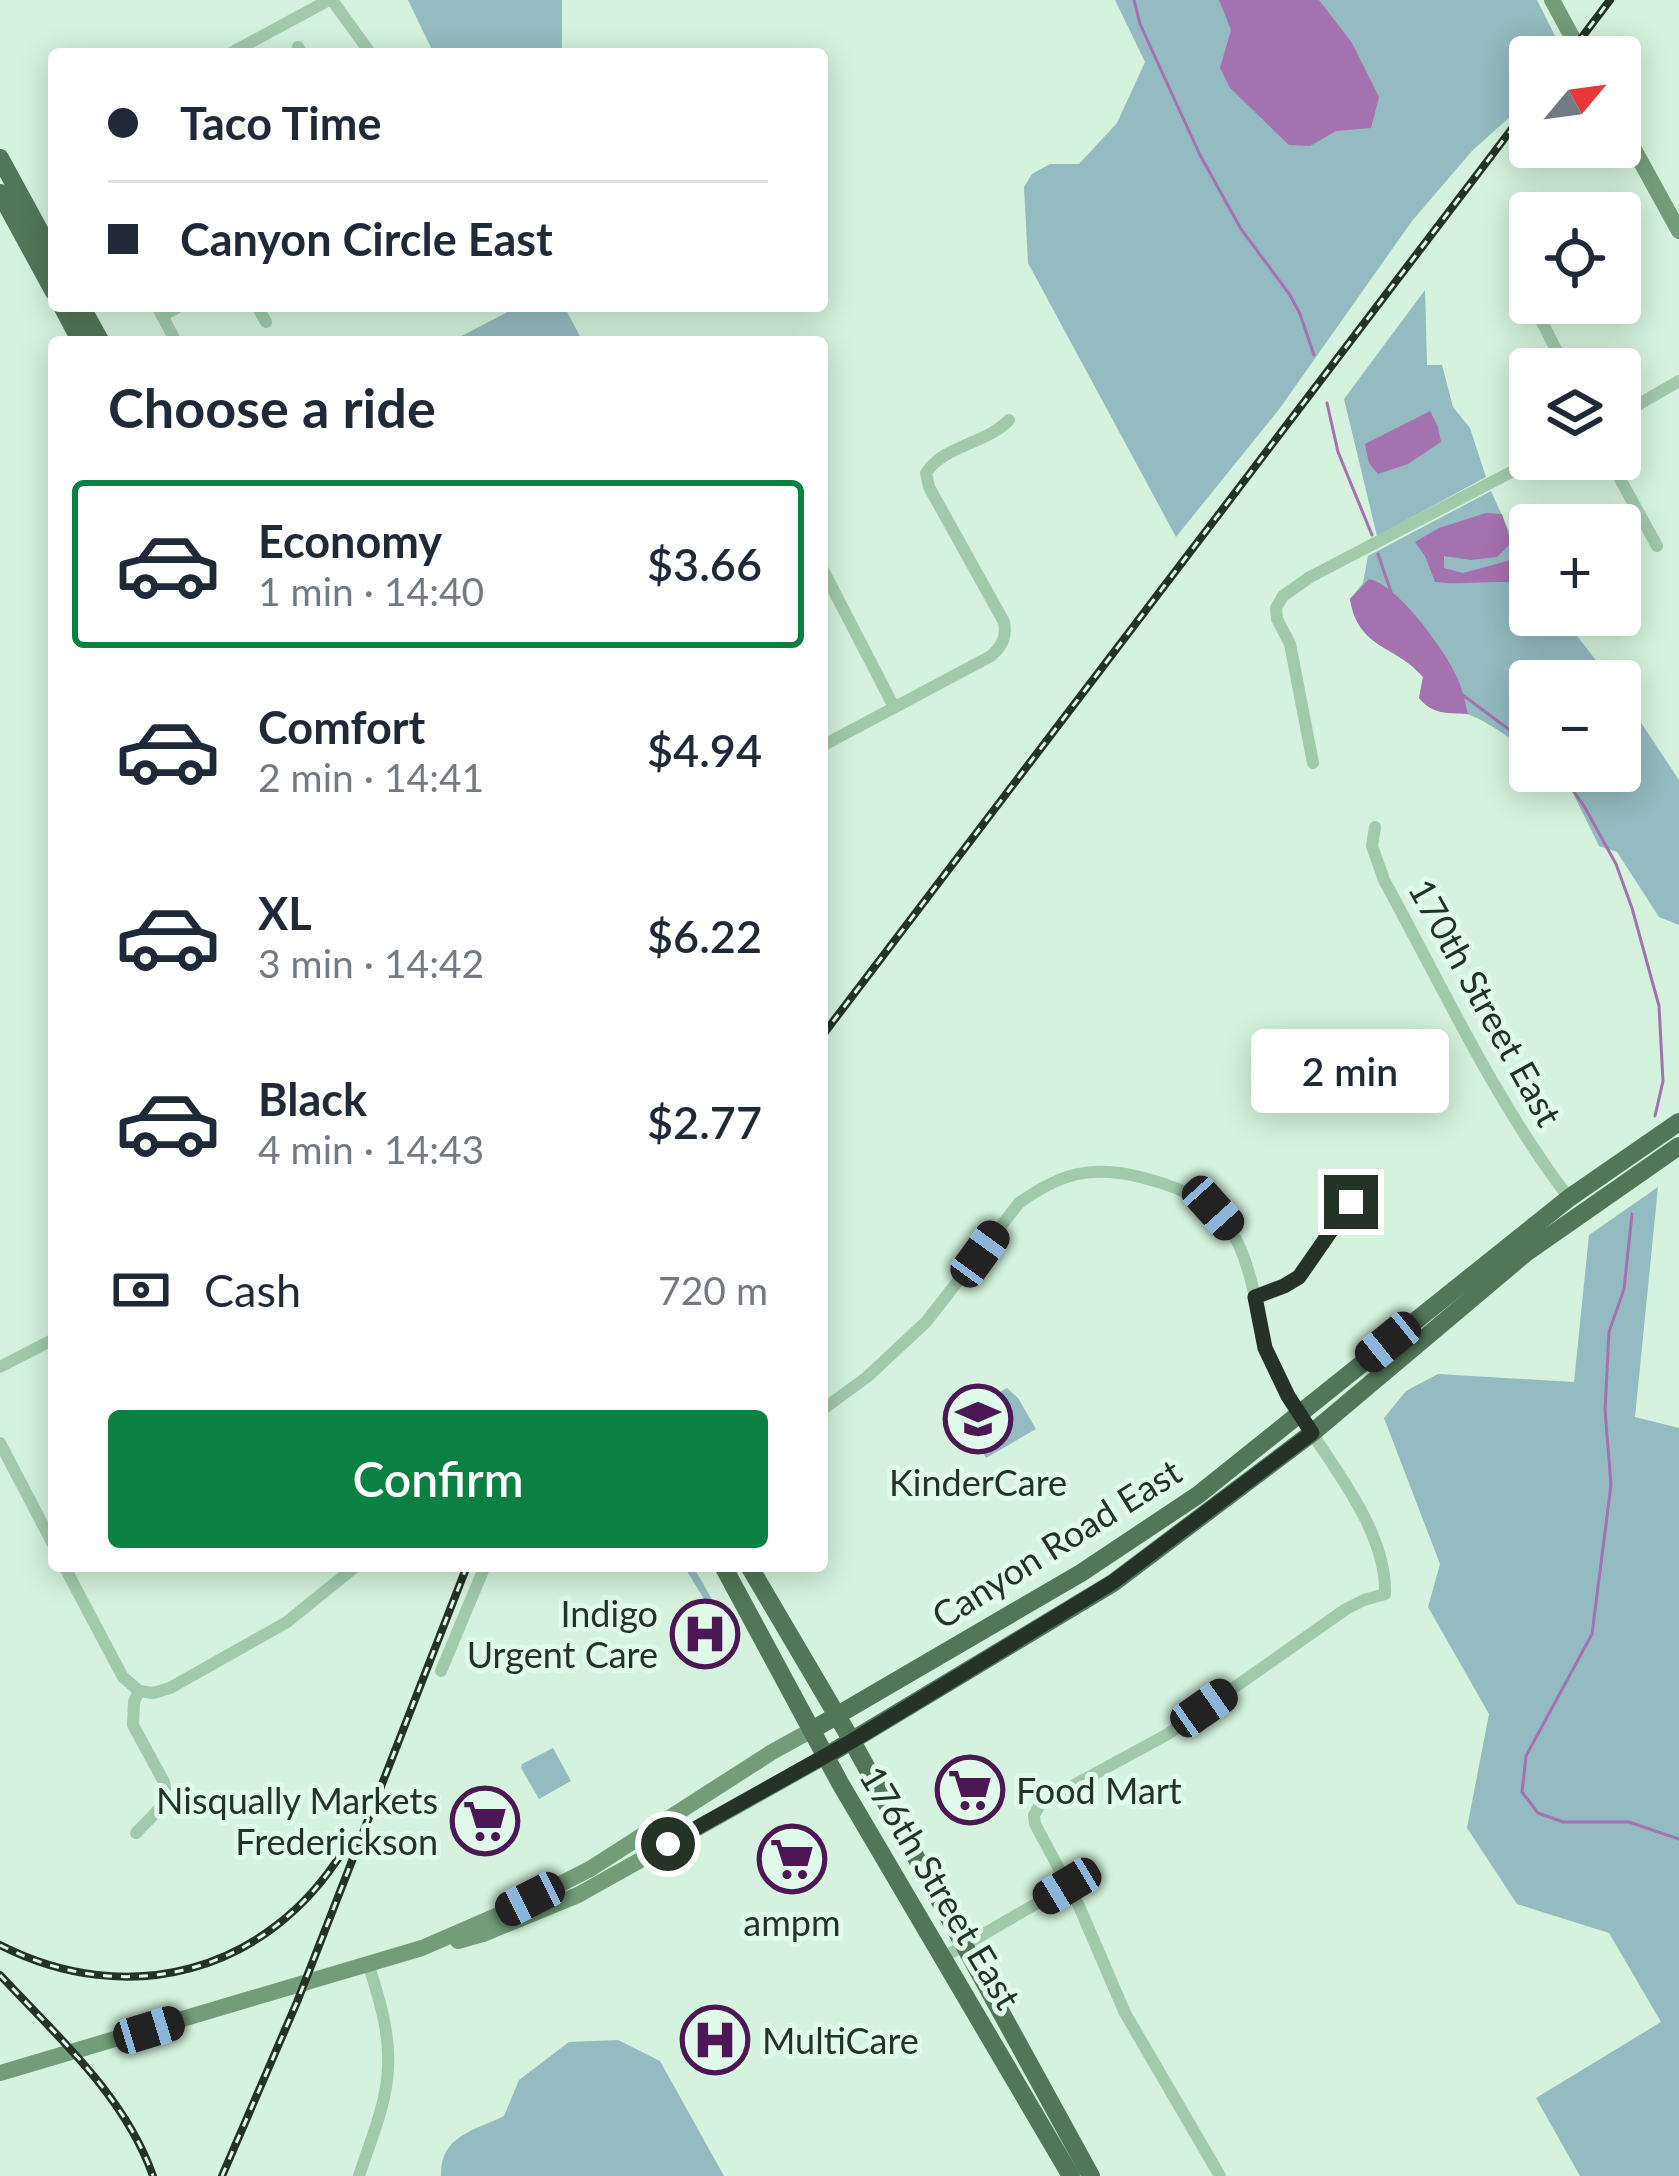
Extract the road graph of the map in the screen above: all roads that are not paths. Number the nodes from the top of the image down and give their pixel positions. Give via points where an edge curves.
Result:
1 (331, 0) edge
2 (1552, 0) edge
3 (1572, 36) edge
4 (241, 48) edge
5 (367, 48) edge
6 (0, 158) edge
7 (1641, 162) edge
8 (0, 193) edge
9 (1679, 231) edge
10 (48, 246) edge
11 (48, 281) edge
12 (75, 312) edge
13 (260, 312) edge
14 (266, 322) dead end
15 (95, 336) edge
16 (1679, 381) edge
17 (1641, 403) edge
18 (1009, 420) dead end
19 (1509, 473) edge
20 (1621, 480) edge
21 (1657, 546) dead end
22 (828, 580) edge
23 (894, 707) junction
24 (828, 743) edge
25 (1313, 763) dead end
26 (1375, 827) dead end
27 (1679, 1122) edge
28 (1679, 1146) edge
29 (1569, 1198) junction
30 (1351, 1202) dead end
31 (1527, 1252) junction
32 (1255, 1297) junction
33 (48, 1343) edge
34 (0, 1367) edge
35 (828, 1406) edge
36 (1299, 1413) junction
37 (1312, 1433) junction
38 (0, 1443) edge
39 (48, 1535) edge
40 (67, 1572) edge
41 (349, 1572) edge
42 (482, 1572) edge
43 (725, 1572) edge
44 (753, 1572) edge
45 (441, 1671) dead end
46 (139, 1691) junction
47 (837, 1716) junction
48 (812, 1730) junction
49 (852, 1741) junction
50 (826, 1756) junction
51 (136, 1833) dead end
52 (1067, 1886) junction
53 (962, 1946) junction
54 (422, 1948) junction
55 (944, 1957) junction
56 (369, 1966) junction
57 (0, 2073) edge
58 (359, 2176) edge
59 (1071, 2176) edge
60 (1091, 2176) edge
61 (1220, 2176) edge

1 - 4 street
1 - 5 street
2 - 3 main road
6 - 10 main road
7 - 9 main road
8 - 11 main road
12 - 15 main road
13 - 14 street
16 - 17 street
18 - 23 street via 927,470 929,488 1000,612 1004,640 991,656
19 - 25 street via 1282,596 1277,619 1290,644
20 - 21 street
22 - 23 street
23 - 24 street
26 - 29 street, 170th Street East via 1372,846 1384,880 1513,1116
27 - 29 main road, Canyon Road East
28 - 31 main road, Canyon Road East
29 - 31 main road via 1568,1211
29 - 36 main road, Canyon Road East
30 - 32 street via 1299,1277
31 - 37 main road, Canyon Road East
32 - 35 street via 1240,1246 1191,1192 1154,1174 1071,1174 1019,1203 926,1322
32 - 36 street via 1265,1348
33 - 34 street
36 - 37 street
36 - 47 main road, Canyon Road East via 1150,1528
37 - 49 main road, Canyon Road East via 1113,1582
37 - 52 street via 1361,1512 1385,1594 1346,1609 1168,1733 1041,1803 1035,1824
38 - 39 street
40 - 46 street
41 - 46 street via 287,1622 170,1688
42 - 45 street
43 - 48 main road, 176th Street East
44 - 47 main road, 176th Street East
46 - 51 street via 133,1725 166,1792
47 - 48 main road, Canyon Road East
47 - 49 main road, 176th Street East
48 - 50 main road, 176th Street East
48 - 54 main road, Canyon Road East via 590,1869
49 - 50 main road, Canyon Road East
49 - 53 main road, 176th Street East
50 - 54 main road, Canyon Road East via 578,1895 483,1934
50 - 55 main road, 176th Street East
52 - 53 street
52 - 61 street via 1126,2013
53 - 55 street
53 - 60 main road, 176th Street East
54 - 56 main road, Canyon Road East
55 - 59 main road, 176th Street East
56 - 57 main road, Canyon Road East
56 - 58 street via 388,2071

